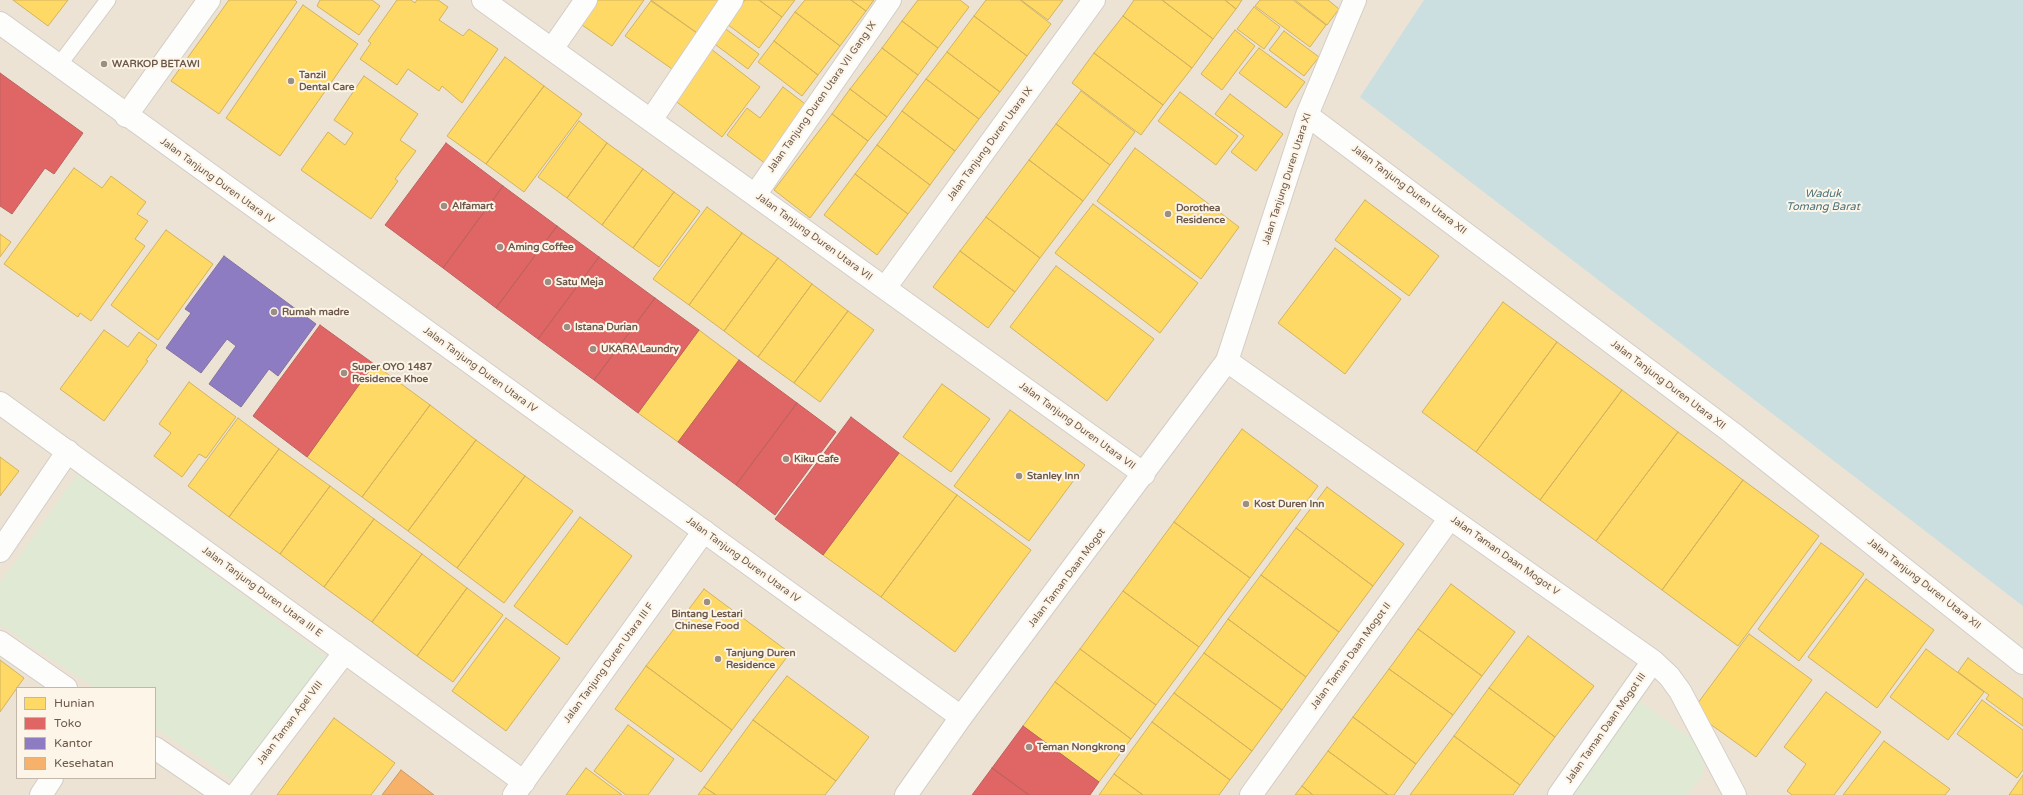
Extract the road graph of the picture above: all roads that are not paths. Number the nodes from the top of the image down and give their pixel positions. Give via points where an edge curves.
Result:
1 (108, 0) edge
2 (209, 0) edge
3 (483, 0) edge
4 (586, 0) edge
5 (732, 0) edge
6 (890, 0) edge
7 (1094, 0) edge
8 (1355, 0) edge
9 (0, 23) edge
10 (552, 49) junction
11 (59, 65) junction
12 (1307, 115) junction
13 (126, 116) junction
14 (651, 120) junction
15 (755, 195) junction
16 (885, 288) junction
17 (1228, 361) junction
18 (0, 403) edge
19 (68, 451) junction
20 (1144, 474) junction
21 (1450, 518) junction
22 (704, 531) junction
23 (0, 551) edge
24 (0, 642) edge
25 (346, 652) junction
26 (1653, 661) junction
27 (2023, 662) edge
28 (65, 687) edge
29 (961, 717) junction
30 (156, 749) edge
31 (51, 779) edge
32 (519, 788) edge
33 (41, 795) edge
34 (224, 795) edge
35 (236, 795) edge
36 (906, 795) edge
37 (1251, 795) edge
38 (1559, 795) edge
39 (1735, 795) edge

1 - 11 lane
2 - 13 street
3 - 10 street, Jalan Tanjung Duren Utara VII
4 - 10 street
5 - 14 street
6 - 15 street, Jalan Tanjung Duren Utara VII Gang IX
7 - 16 street, Jalan Tanjung Duren Utara IX
8 - 12 street, Jalan Tanjung Duren Utara XI
9 - 11 street, Jalan Tanjung Duren Utara IV
10 - 14 street, Jalan Tanjung Duren Utara VII
11 - 13 street, Jalan Tanjung Duren Utara IV
12 - 17 street, Jalan Tanjung Duren Utara XI
12 - 27 street, Jalan Tanjung Duren Utara XII via 1731,432
13 - 22 street, Jalan Tanjung Duren Utara IV
14 - 15 street, Jalan Tanjung Duren Utara VII
15 - 16 street, Jalan Tanjung Duren Utara VII
16 - 20 street, Jalan Tanjung Duren Utara VII
17 - 20 street, Jalan Taman Daan Mogot
17 - 21 street, Jalan Taman Daan Mogot V
18 - 19 street, Jalan Tanjung Duren Utara III E
19 - 23 street
19 - 25 street, Jalan Tanjung Duren Utara III E
20 - 29 street, Jalan Taman Daan Mogot
21 - 26 street, Jalan Taman Daan Mogot V
21 - 37 street, Jalan Taman Daan Mogot II
22 - 29 street, Jalan Tanjung Duren Utara IV
22 - 32 street, Jalan Tanjung Duren Utara III F
24 - 28 street
25 - 32 street, Jalan Tanjung Duren Utara III E
25 - 35 street, Jalan Taman Apel VIII
26 - 38 street, Jalan Taman Daan Mogot III
26 - 39 street, Jalan Taman Daan Mogot V via 1680,691
29 - 36 street, Jalan Taman Daan Mogot
30 - 34 street
31 - 33 street

